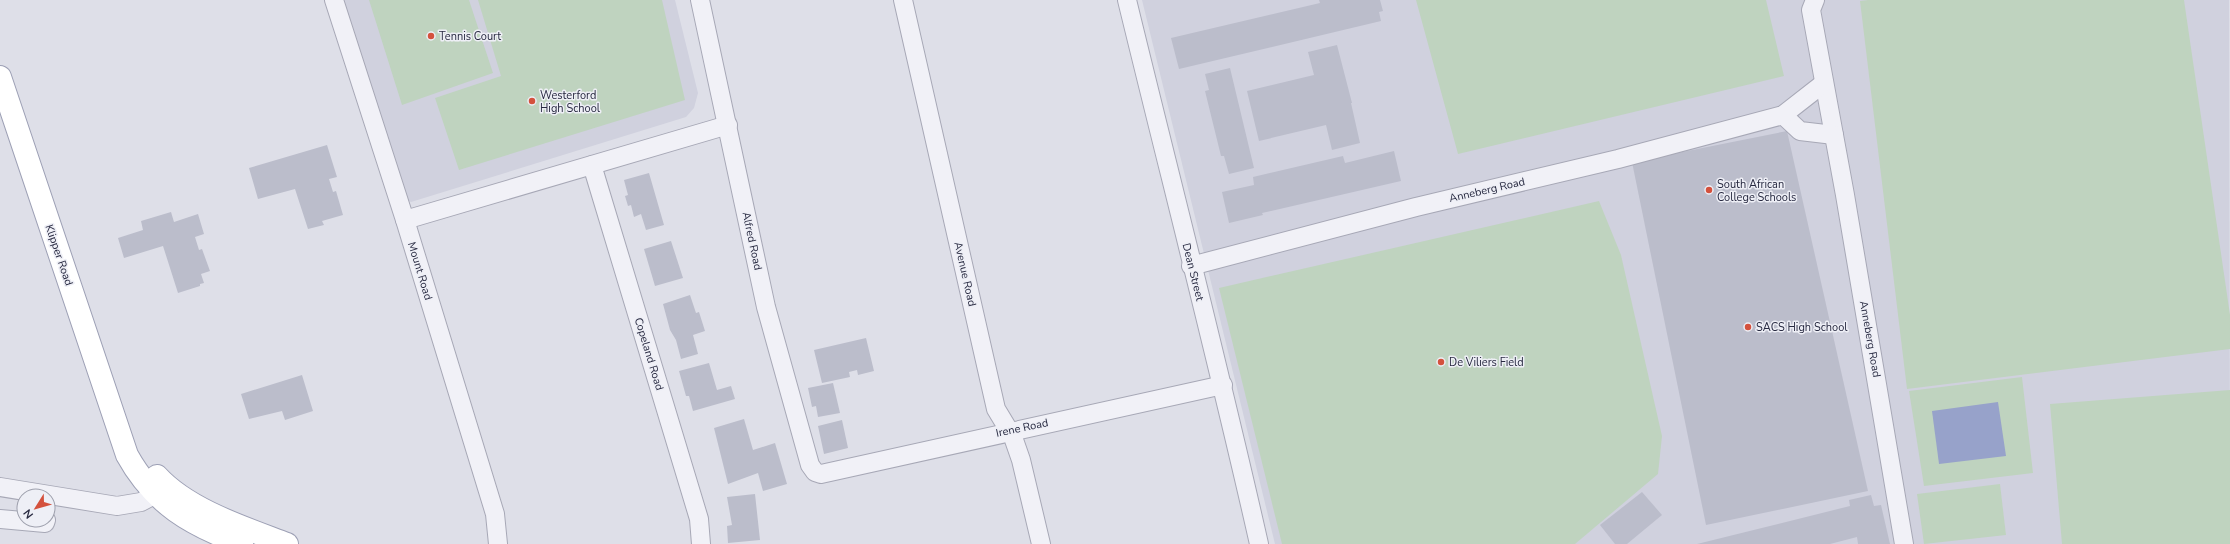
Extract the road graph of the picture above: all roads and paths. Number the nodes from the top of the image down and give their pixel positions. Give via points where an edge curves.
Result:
1 (334, 0) edge
2 (700, 0) edge
3 (903, 0) edge
4 (1127, 0) edge
5 (1815, 0) edge
6 (0, 77) edge
7 (1824, 83) junction
8 (1783, 115) junction
9 (728, 125) junction
10 (1834, 135) junction
11 (592, 165) junction
12 (405, 220) junction
13 (1191, 266) junction
14 (1223, 384) junction
15 (1009, 431) junction
16 (821, 474) joint
17 (0, 487) edge
18 (162, 491) junction
19 (16, 492) edge
20 (56, 504) edge
21 (0, 519) edge
22 (16, 520) edge
23 (242, 544) edge
24 (287, 544) edge
25 (498, 544) edge
26 (701, 544) edge
27 (1041, 544) edge
28 (1259, 544) edge
29 (1904, 544) edge

1 - 12 street, Mount Road
2 - 9 street, Alfred Road
3 - 15 street, Avenue Road via 996,409
4 - 13 street, Dean Street
5 - 7 street, Anneberg Road via 1811,10
6 - 18 main road, Klipper Road via 119,433
7 - 8 street, Anneberg Road
7 - 10 street, Anneberg Road
8 - 10 street via 1800,132
8 - 13 street, Anneberg Road
9 - 11 street
9 - 16 street, Alfred Road via 766,307 810,465 815,472
10 - 29 street, Anneberg Road
11 - 12 street
11 - 26 street, Copeland Road via 698,519
12 - 25 street, Mount Road via 495,514
13 - 14 street, Dean Street
14 - 15 street, Irene Road
14 - 28 street, Dean Street
15 - 16 street, Irene Road
15 - 27 street, Avenue Road via 1021,460
17 - 19 street
18 - 20 street via 141,502 118,506
18 - 23 main road, Klipper Road via 199,527
18 - 24 main road, Klipper Road
21 - 22 street

